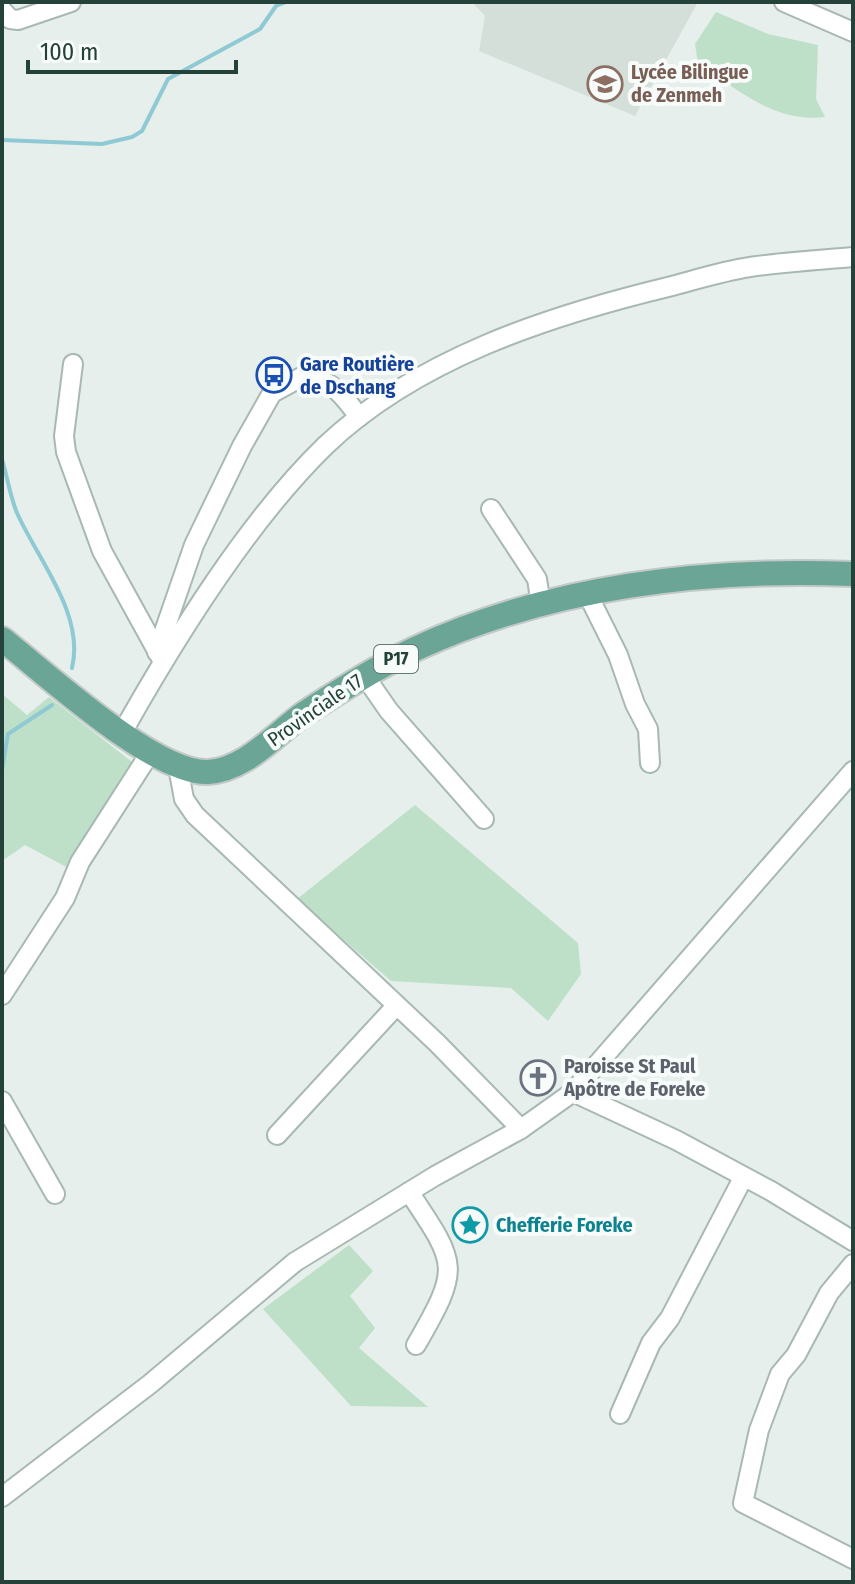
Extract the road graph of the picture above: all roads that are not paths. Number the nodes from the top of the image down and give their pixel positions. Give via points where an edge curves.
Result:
1 (71, 2) edge
2 (784, 2) edge
3 (2, 10) edge
4 (853, 32) edge
5 (853, 257) edge
6 (73, 364) dead end
7 (359, 417) junction
8 (491, 509) dead end
9 (853, 574) edge
10 (588, 595) junction
11 (541, 605) junction
12 (2, 639) edge
13 (160, 657) junction
14 (364, 675) junction
15 (122, 733) junction
16 (150, 753) junction
17 (650, 763) dead end
18 (178, 767) junction
19 (853, 771) edge
20 (484, 819) dead end
21 (2, 995) edge
22 (396, 1006) junction
23 (573, 1092) junction
24 (2, 1101) edge
25 (521, 1129) junction
26 (277, 1135) dead end
27 (743, 1178) junction
28 (409, 1192) junction
29 (55, 1194) dead end
30 (853, 1241) edge
31 (853, 1264) edge
32 (416, 1345) dead end
33 (620, 1414) dead end
34 (2, 1497) edge
35 (853, 1559) edge

1 - 3 street via 18,20
2 - 4 street
5 - 7 street via 749,267 553,317 474,350
6 - 13 street via 66,452 102,551
7 - 13 street via 275,504
7 - 13 street via 344,395 324,379 307,374 272,393 194,545
8 - 11 street via 537,579
9 - 10 main road, Provinciale 17 / P17 via 705,576
10 - 11 main road, Provinciale 17 / P17
10 - 17 street via 648,729
11 - 14 main road, Provinciale 17 / P17 via 496,615
12 - 15 main road, Provinciale 17 / P17
13 - 15 street
14 - 18 main road, Provinciale 17 / P17 via 234,764 209,772
14 - 20 street
15 - 16 main road, Provinciale 17 / P17
16 - 18 main road, Provinciale 17 / P17
16 - 21 street
18 - 22 street via 184,799 195,815
19 - 23 street
22 - 25 street
22 - 26 street
23 - 25 street
23 - 27 street
24 - 29 street
25 - 28 street
27 - 30 street
27 - 33 street via 670,1318 651,1343
28 - 32 street via 450,1261 439,1306
28 - 34 street via 295,1262 150,1384
31 - 35 street via 780,1374 759,1430 743,1503

